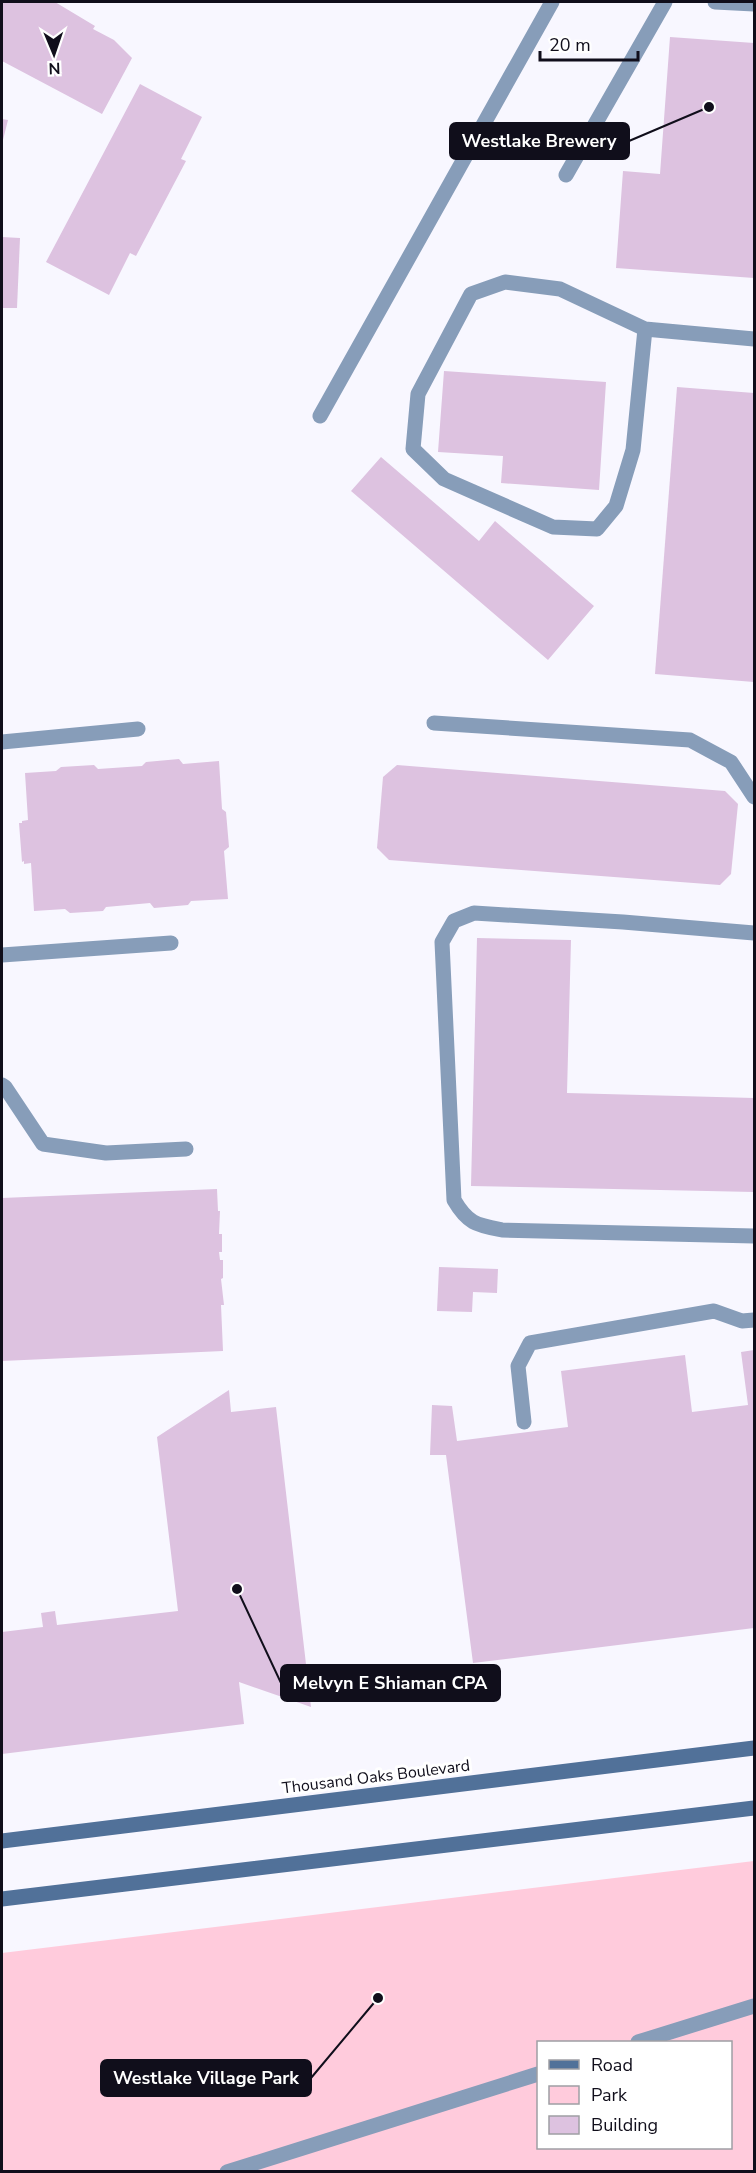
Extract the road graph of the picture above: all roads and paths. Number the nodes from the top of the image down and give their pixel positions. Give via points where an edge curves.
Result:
1 (552, 2) edge
2 (665, 2) edge
3 (715, 2) edge
4 (754, 4) edge
5 (566, 175) dead end
6 (645, 329) junction
7 (754, 339) edge
8 (320, 416) dead end
9 (434, 723) dead end
10 (138, 729) dead end
11 (2, 742) edge
12 (754, 797) edge
13 (754, 933) edge
14 (171, 943) dead end
15 (2, 955) edge
16 (2, 1085) edge
17 (186, 1149) dead end
18 (754, 1236) edge
19 (754, 1320) edge
20 (524, 1422) dead end
21 (754, 1748) edge
22 (754, 1808) edge
23 (2, 1841) edge
24 (2, 1899) edge
25 (754, 2006) edge
26 (644, 2041) edge
27 (537, 2074) edge
28 (227, 2172) edge

1 - 8 lane
2 - 5 lane
3 - 4 lane
6 - 6 lane via 560,289 506,282 471,294 418,393 413,449 444,479 553,527 597,529 616,506 633,450
6 - 7 lane
9 - 12 lane via 690,740 731,762
10 - 11 lane
13 - 18 lane via 474,913 454,921 442,942 454,1200 463,1215 477,1225 502,1230
14 - 15 lane
16 - 17 lane via 43,1144 106,1153
19 - 20 lane via 742,1321 714,1311 530,1343 518,1366
21 - 23 main road, Thousand Oaks Boulevard
22 - 24 main road
25 - 26 lane
27 - 28 lane

